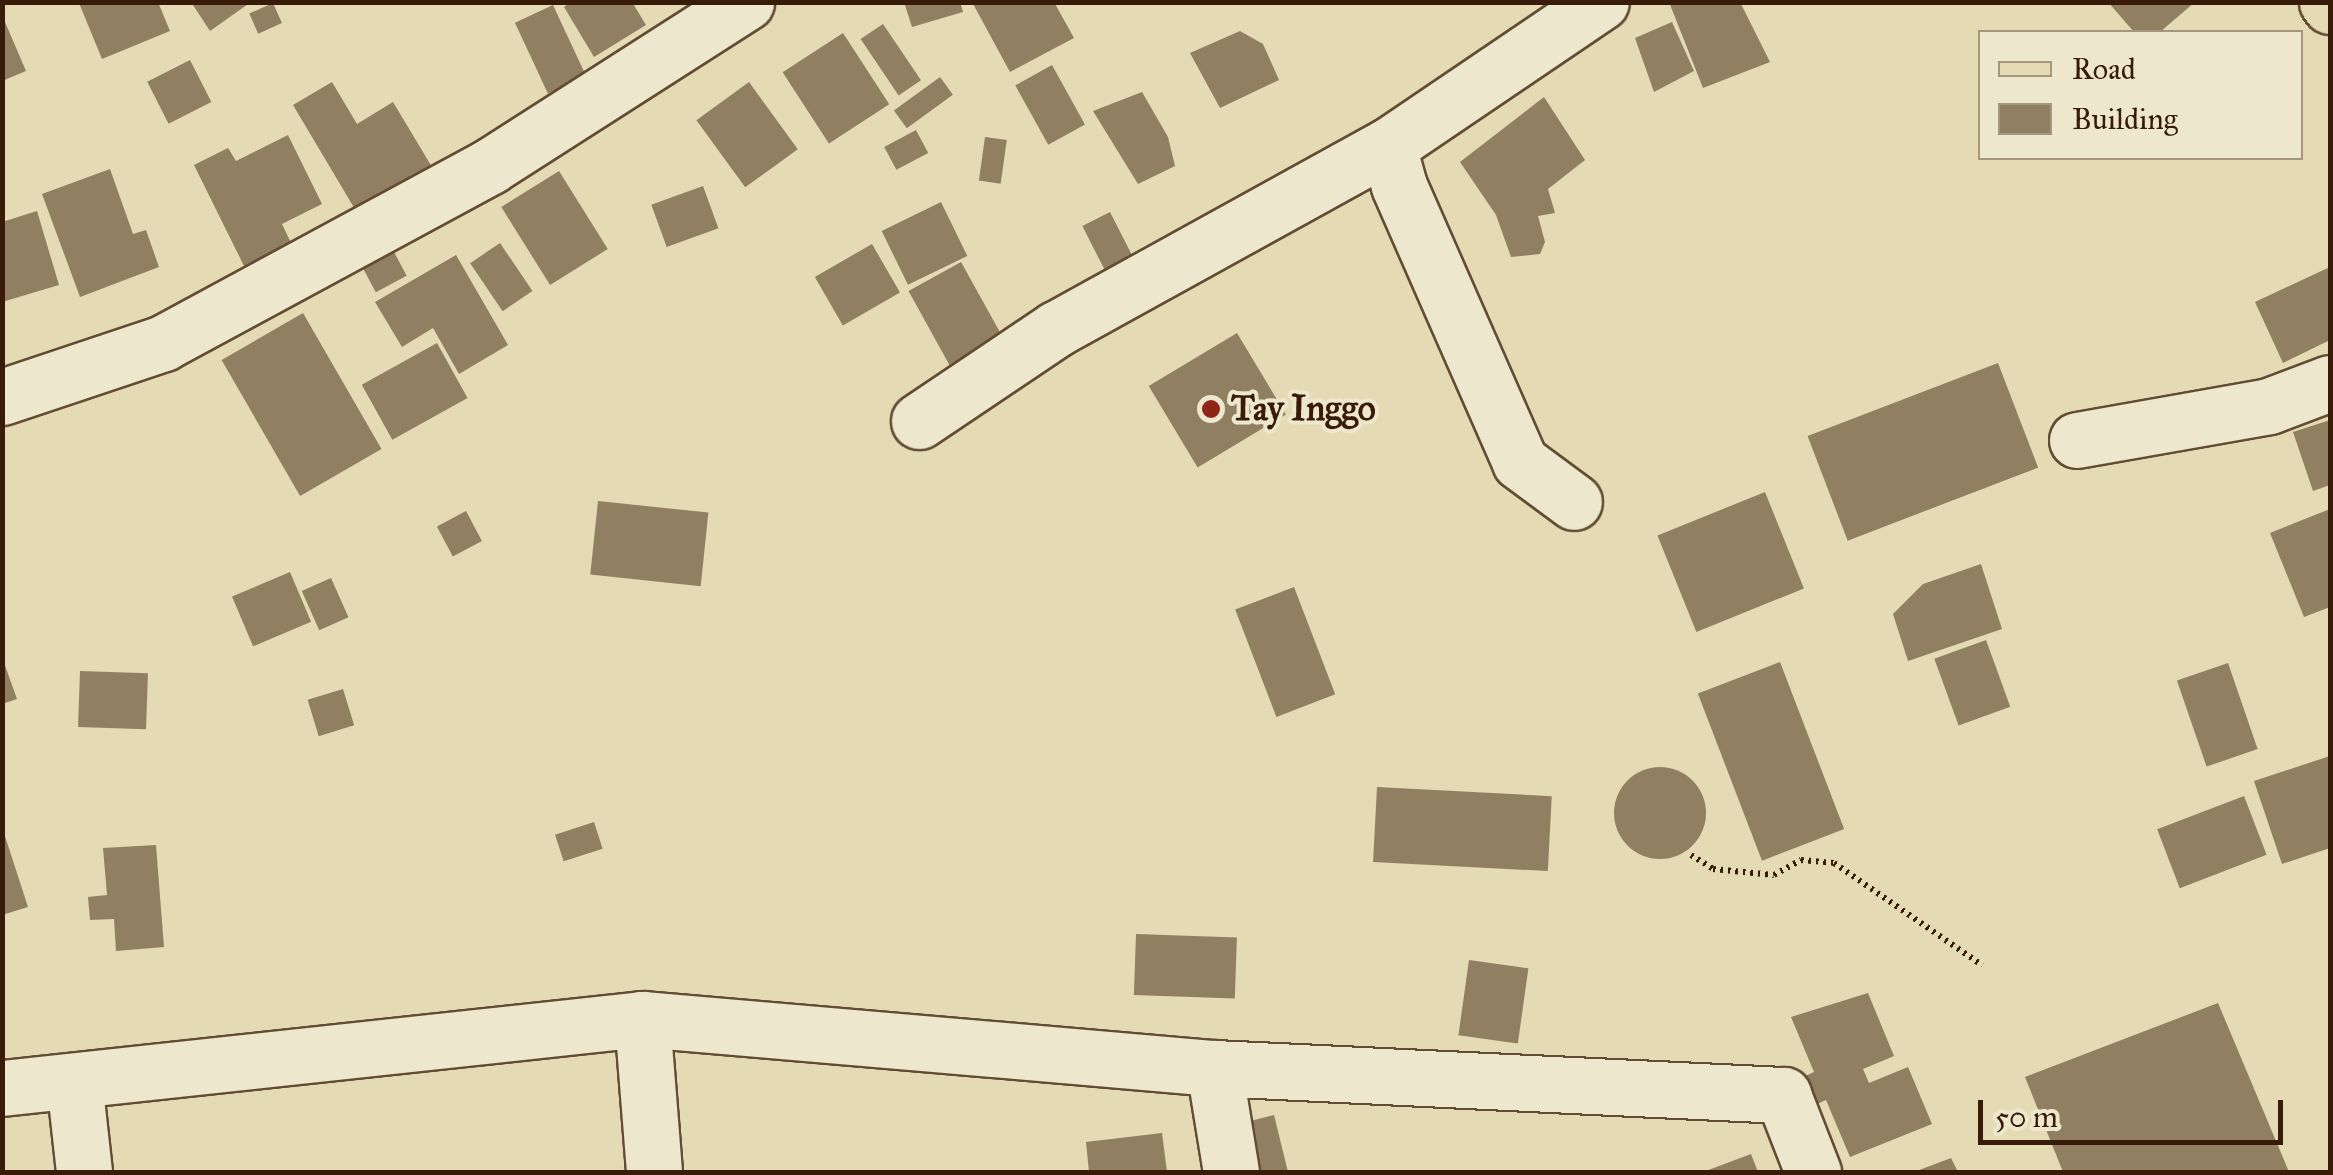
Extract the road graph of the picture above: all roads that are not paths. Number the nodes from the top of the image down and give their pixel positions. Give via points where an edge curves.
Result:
1 (746, 2) edge
2 (1600, 2) edge
3 (1388, 146) junction
4 (2330, 383) edge
5 (2, 397) edge
6 (919, 421) dead end
7 (2078, 440) dead end
8 (1574, 502) dead end
9 (642, 1019) junction
10 (1214, 1068) junction
11 (74, 1081) junction
12 (2, 1088) edge
13 (84, 1172) edge
14 (654, 1172) edge
15 (1231, 1172) edge
16 (1814, 1172) edge

1 - 5 street via 490,166 180,334
2 - 3 street
3 - 6 street via 1056,329
3 - 8 street via 1399,186 1520,462
4 - 7 street via 2269,406
9 - 10 street
9 - 11 street
9 - 14 street
10 - 15 street
10 - 16 street via 1783,1095
11 - 12 street
11 - 13 street

